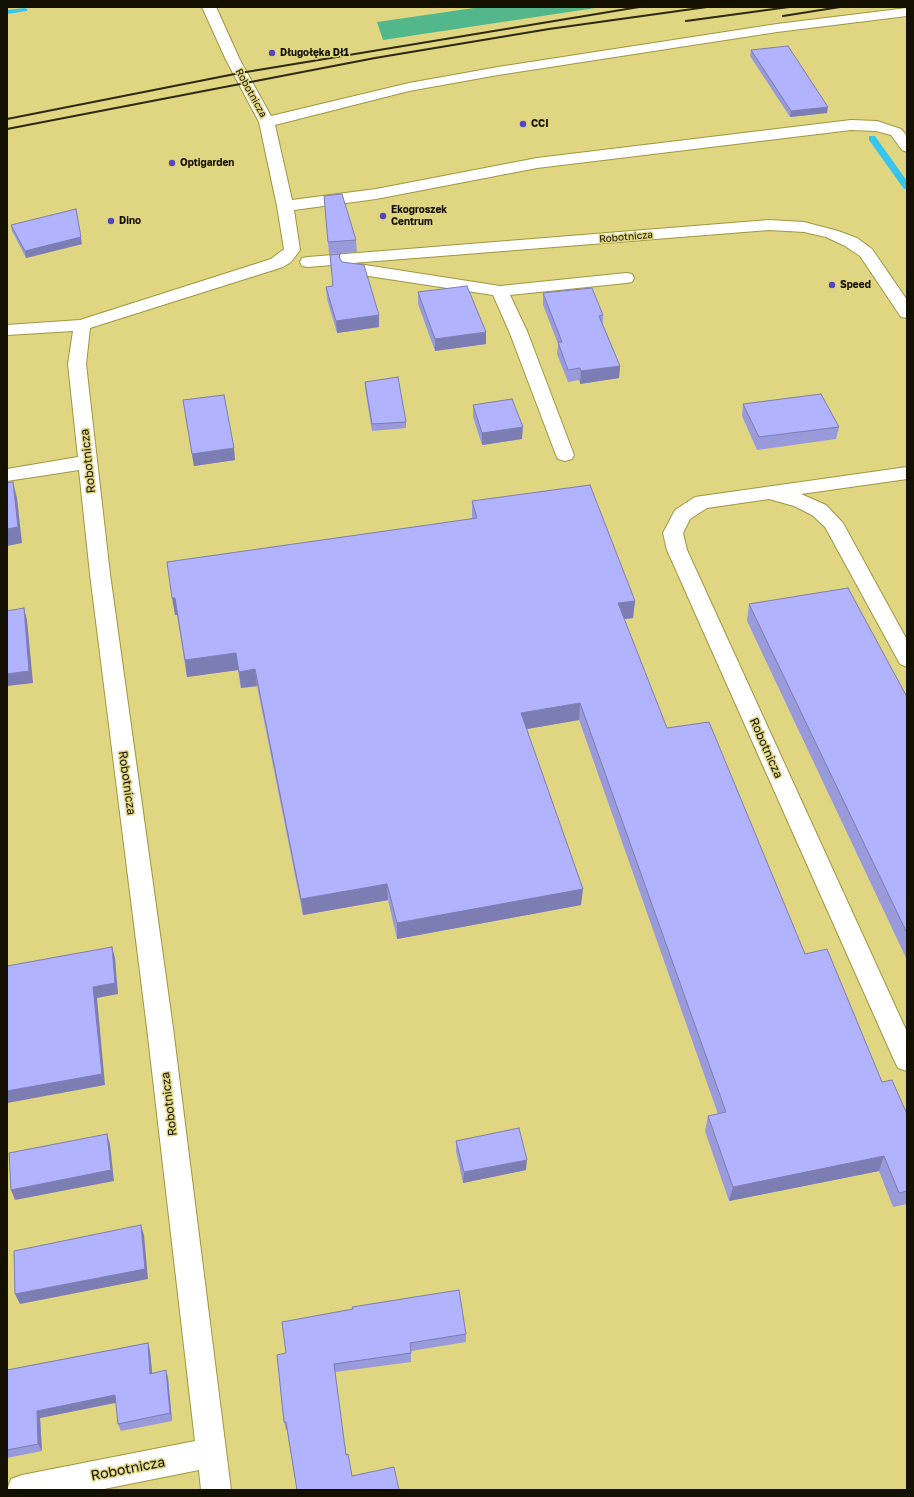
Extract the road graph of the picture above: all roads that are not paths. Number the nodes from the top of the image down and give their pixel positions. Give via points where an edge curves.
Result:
1 (209, 7) edge
2 (907, 12) edge
3 (267, 122) junction
4 (907, 147) edge
5 (285, 206) junction
6 (285, 258) junction
7 (308, 262) junction
8 (626, 278) dead end
9 (500, 291) junction
10 (907, 314) edge
11 (82, 325) junction
12 (7, 330) edge
13 (565, 455) dead end
14 (88, 462) junction
15 (907, 473) edge
16 (7, 474) edge
17 (764, 494) junction
18 (907, 659) edge
19 (907, 1060) edge
20 (212, 1453) junction
21 (22, 1490) edge
22 (216, 1490) edge

1 - 3 street, Robotnicza via 233,60
2 - 3 street via 777,28 498,71 409,87
3 - 5 street, Robotnicza
4 - 5 street via 896,132 877,126 851,125 536,163 376,194
5 - 6 street, Robotnicza via 292,250
6 - 7 street, Robotnicza
6 - 11 street via 277,263
7 - 9 street, Robotnicza
7 - 10 street, Robotnicza via 769,225 804,227 832,234 851,242 866,253
8 - 9 street, Robotnicza
9 - 13 street
11 - 12 street
11 - 14 street, Robotnicza via 77,364
14 - 16 street
14 - 20 street, Robotnicza
15 - 17 street, Robotnicza
17 - 18 street, Robotnicza via 799,500 819,510 833,523
17 - 19 street, Robotnicza via 702,502 682,515 673,533 677,550
20 - 21 street, Robotnicza
20 - 22 street, Robotnicza

